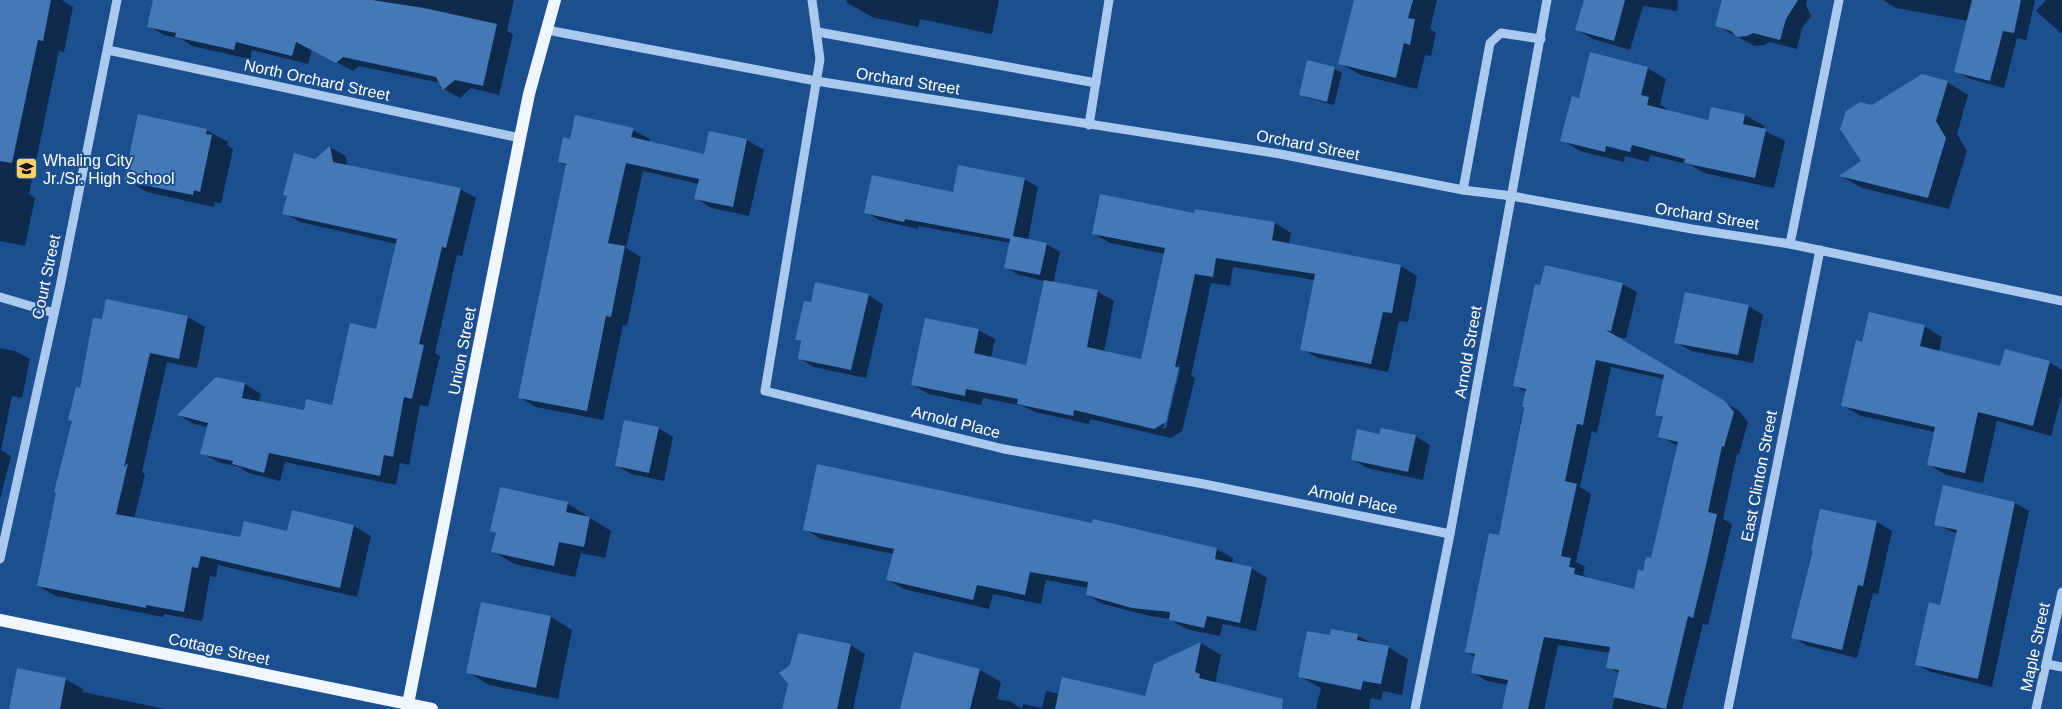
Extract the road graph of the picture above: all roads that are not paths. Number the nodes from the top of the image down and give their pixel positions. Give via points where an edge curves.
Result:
1 (117, 0) edge
2 (555, 0) edge
3 (812, 0) edge
4 (1110, 0) edge
5 (1547, 0) edge
6 (1839, 0) edge
7 (547, 30) junction
8 (818, 32) junction
9 (1541, 38) junction
10 (108, 50) junction
11 (816, 81) junction
12 (1096, 82) junction
13 (1089, 125) junction
14 (520, 138) junction
15 (1463, 190) junction
16 (1512, 196) junction
17 (1790, 244) junction
18 (1820, 250) junction
19 (0, 297) edge
20 (2062, 301) edge
21 (54, 313) junction
22 (1450, 534) junction
23 (0, 558) edge
24 (2062, 592) edge
25 (0, 620) edge
26 (2047, 664) junction
27 (2062, 667) edge
28 (408, 707) edge
29 (432, 709) edge
30 (1415, 709) edge
31 (1728, 709) edge
32 (2036, 709) edge

1 - 10 street, Court Street
2 - 7 main road, Union Street
3 - 8 street
4 - 12 street
5 - 9 street, Arnold Street
6 - 17 street
7 - 11 street, Orchard Street
7 - 14 main road, Union Street
8 - 11 street via 820,59
8 - 12 street
9 - 15 street via 1501,33 1490,43
9 - 16 street, Arnold Street
10 - 14 street, North Orchard Street
10 - 21 street, Court Street
11 - 13 street, Orchard Street
11 - 22 street, Arnold Place via 765,391 1004,449 1204,484
12 - 13 street
13 - 15 street, Orchard Street via 1280,154
14 - 28 main road, Union Street
15 - 16 street, Orchard Street
16 - 17 street, Orchard Street
16 - 22 street, Arnold Street
17 - 18 street, Orchard Street
18 - 20 street, Orchard Street
18 - 31 street, East Clinton Street
19 - 21 street
21 - 23 street, Court Street
22 - 30 street, Arnold Street
24 - 26 street, Maple Street
25 - 28 main road, Cottage Street
26 - 27 street
26 - 32 street, Maple Street
28 - 29 main road, Cottage Street

